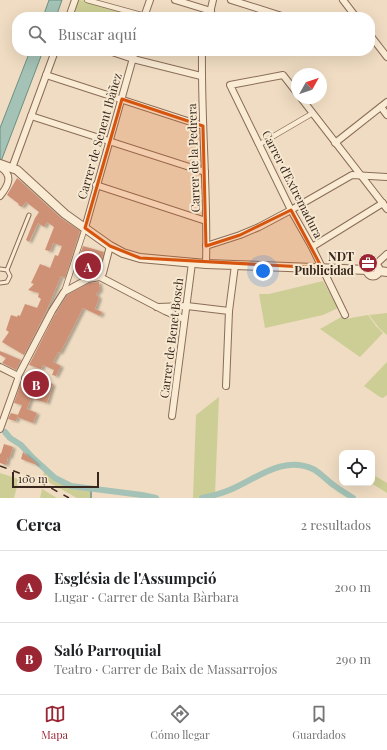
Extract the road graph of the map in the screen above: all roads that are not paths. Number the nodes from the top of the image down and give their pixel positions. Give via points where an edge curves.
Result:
1 (75, 0) edge
2 (87, 0) edge
3 (150, 0) edge
4 (175, 0) edge
5 (213, 0) edge
6 (231, 0) edge
7 (343, 0) edge
8 (71, 12) edge
9 (130, 12) edge
10 (146, 12) edge
11 (205, 12) edge
12 (210, 12) edge
13 (269, 12) edge
14 (351, 12) edge
15 (375, 41) edge
16 (53, 56) edge
17 (124, 56) edge
18 (134, 56) edge
19 (202, 56) edge
20 (387, 57) edge
21 (133, 59) junction
22 (46, 76) junction
23 (202, 76) junction
24 (291, 85) edge
25 (122, 99) junction
26 (387, 102) edge
27 (306, 104) edge
28 (381, 107) junction
29 (313, 113) junction
30 (387, 115) edge
31 (30, 116) junction
32 (203, 126) junction
33 (109, 141) junction
34 (335, 142) junction
35 (260, 144) junction
36 (5, 167) edge
37 (205, 172) junction
38 (360, 176) junction
39 (387, 177) edge
40 (96, 185) junction
41 (0, 196) edge
42 (385, 206) edge
43 (291, 210) junction
44 (29, 215) dead end
45 (206, 221) junction
46 (85, 228) junction
47 (110, 246) junction
48 (206, 246) junction
49 (312, 247) junction
50 (387, 254) edge
51 (192, 263) junction
52 (206, 264) junction
53 (235, 265) junction
54 (322, 268) junction
55 (0, 269) edge
56 (380, 269) edge
57 (7, 270) junction
58 (100, 277) junction
59 (1, 283) edge
60 (0, 288) edge
61 (64, 292) junction
62 (187, 306) junction
63 (157, 307) junction
64 (229, 311) junction
65 (346, 315) dead end
66 (184, 319) junction
67 (0, 367) edge
68 (18, 376) junction
69 (226, 386) dead end
70 (172, 416) dead end
71 (2, 418) edge
72 (0, 429) edge

1 - 8 street
2 - 9 street
3 - 10 street
4 - 11 street
5 - 12 street
6 - 13 street
7 - 14 street
15 - 20 street
16 - 22 street
17 - 21 street
18 - 21 street, Carrer de Senent Ibàñez
19 - 23 street, Carrer de la Pedrera
21 - 23 street
21 - 25 street, Carrer de Senent Ibàñez
22 - 25 street
22 - 31 street
23 - 32 street, Carrer de la Pedrera
24 - 35 street, Carrer d'Extremadura via 283,75 230,85
25 - 32 street
25 - 33 street, Carrer de Senent Ibàñez
26 - 28 street
27 - 29 street
28 - 30 street
28 - 34 street
29 - 34 street
29 - 35 street
31 - 33 street
31 - 36 street
32 - 37 street, Carrer de la Pedrera
33 - 37 street
33 - 40 street, Carrer de Senent Ibàñez
34 - 38 street
35 - 43 street, Carrer d'Extremadura
36 - 41 street via 8,184
36 - 46 street via 21,173 65,214
37 - 45 street, Carrer de la Pedrera
38 - 39 street
38 - 42 street
38 - 43 street via 352,175
40 - 45 street
40 - 46 street, Carrer de Senent Ibàñez
42 - 49 street
43 - 48 street via 246,233
43 - 49 street, Carrer d'Extremadura
44 - 57 lane
45 - 48 street, Carrer de la Pedrera
46 - 47 street
46 - 61 street
47 - 51 street via 140,258
47 - 58 street
48 - 52 street, Carrer de la Pedrera
49 - 54 street, Carrer d'Extremadura
50 - 56 street
51 - 52 street
51 - 62 street, Carrer de Benet Bosch
52 - 53 street
53 - 54 street
53 - 64 street
54 - 56 street via 368,270 373,276
54 - 65 street, Carrer d'Extremadura
55 - 57 lane
57 - 59 lane via 10,278 7,282
58 - 61 street via 88,279
58 - 63 street
59 - 60 lane
61 - 68 street
62 - 63 street
62 - 64 street
62 - 66 street, Carrer de Benet Bosch
63 - 66 street
64 - 69 street
66 - 70 street, Carrer de Benet Bosch
67 - 68 street
68 - 71 street
71 - 72 street

